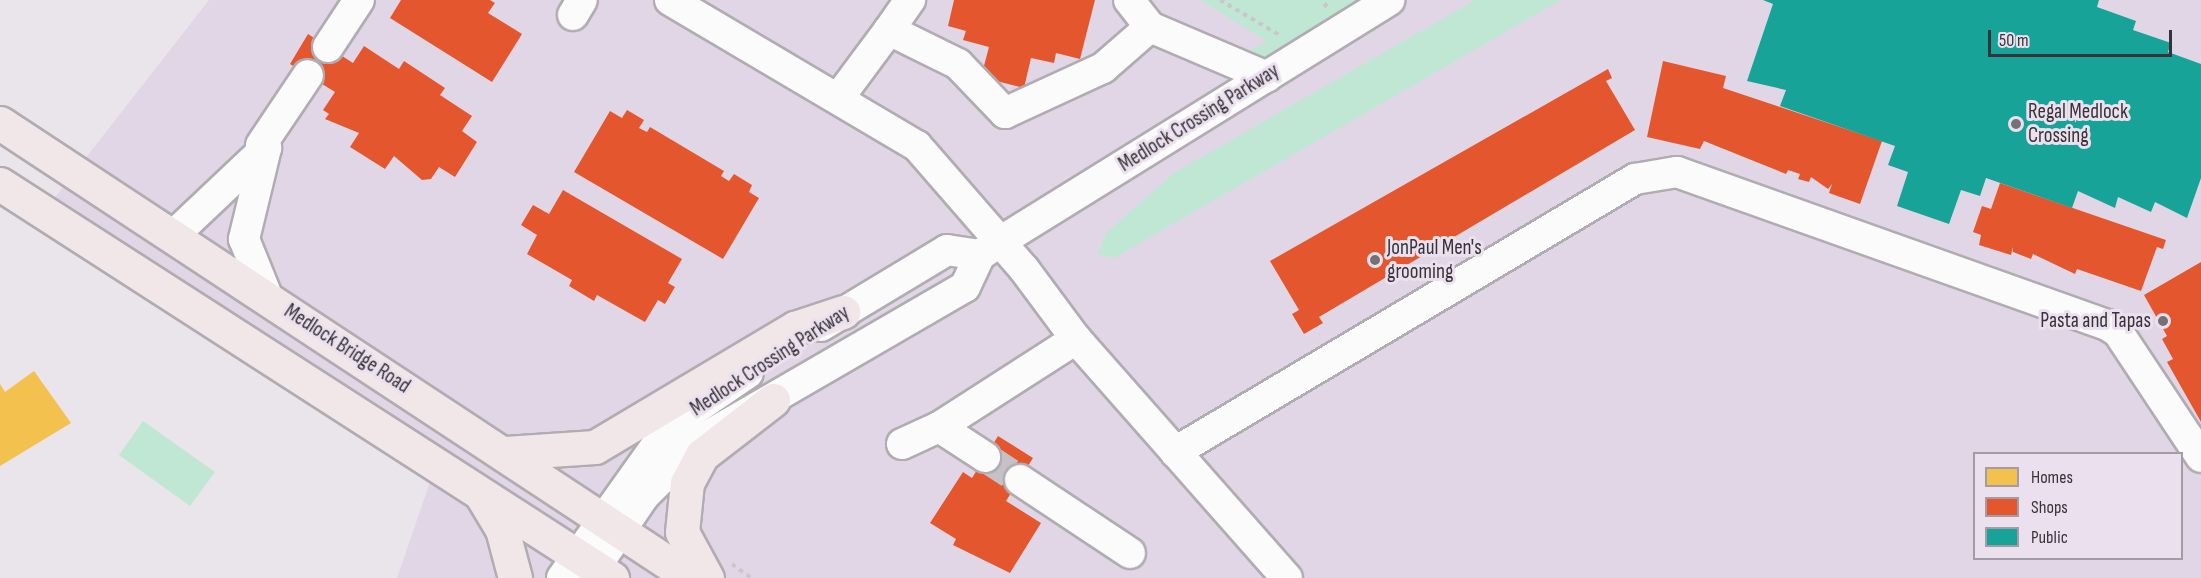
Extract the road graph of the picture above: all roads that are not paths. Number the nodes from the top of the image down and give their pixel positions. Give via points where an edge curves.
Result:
1 (359, 0) edge
2 (670, 0) edge
3 (910, 0) edge
4 (1129, 0) edge
5 (1389, 0) edge
6 (1150, 27) junction
7 (889, 30) junction
8 (328, 47) dead end
9 (308, 75) dead end
10 (1267, 77) junction
11 (840, 96) junction
12 (0, 123) edge
13 (261, 145) dead end
14 (0, 184) edge
15 (174, 235) junction
16 (990, 248) junction
17 (267, 296) junction
18 (843, 312) junction
19 (1076, 339) junction
20 (773, 400) junction
21 (939, 427) junction
22 (902, 444) dead end
23 (1175, 452) junction
24 (505, 453) junction
25 (985, 457) tunnel mouth
26 (2201, 457) edge
27 (1020, 480) tunnel mouth
28 (479, 492) junction
29 (612, 524) junction
30 (1130, 553) dead end
31 (587, 571) edge
32 (515, 578) edge
33 (691, 578) edge
34 (707, 578) edge
35 (1287, 578) edge

1 - 8 street
2 - 11 street
3 - 7 street
4 - 6 street
5 - 10 street, Medlock Crossing Parkway
6 - 7 street via 1103,68 1005,113 958,64
6 - 10 street
7 - 11 street
9 - 13 street
10 - 16 street, Medlock Crossing Parkway
11 - 16 street via 917,146
12 - 15 highway, Medlock Bridge Road
14 - 28 highway
15 - 17 highway, Medlock Bridge Road
15 - 17 street via 266,148 244,239
16 - 18 street, Medlock Crossing Parkway via 947,250
16 - 19 street
16 - 20 street, Medlock Crossing Parkway via 965,287
17 - 24 highway, Medlock Bridge Road
18 - 24 highway via 795,328 595,447
18 - 29 street, Medlock Crossing Parkway via 689,413 658,443
19 - 21 street
19 - 23 street
20 - 29 street, Medlock Crossing Parkway via 699,441
20 - 34 highway via 702,455 687,483 682,532
21 - 22 street
21 - 25 street
23 - 26 street via 1635,179 1677,172 2107,325 2118,332
23 - 35 street
24 - 29 highway, Medlock Bridge Road
27 - 30 street
28 - 31 highway
28 - 32 highway via 501,529
29 - 31 street, Medlock Crossing Parkway
29 - 33 highway, Medlock Bridge Road

